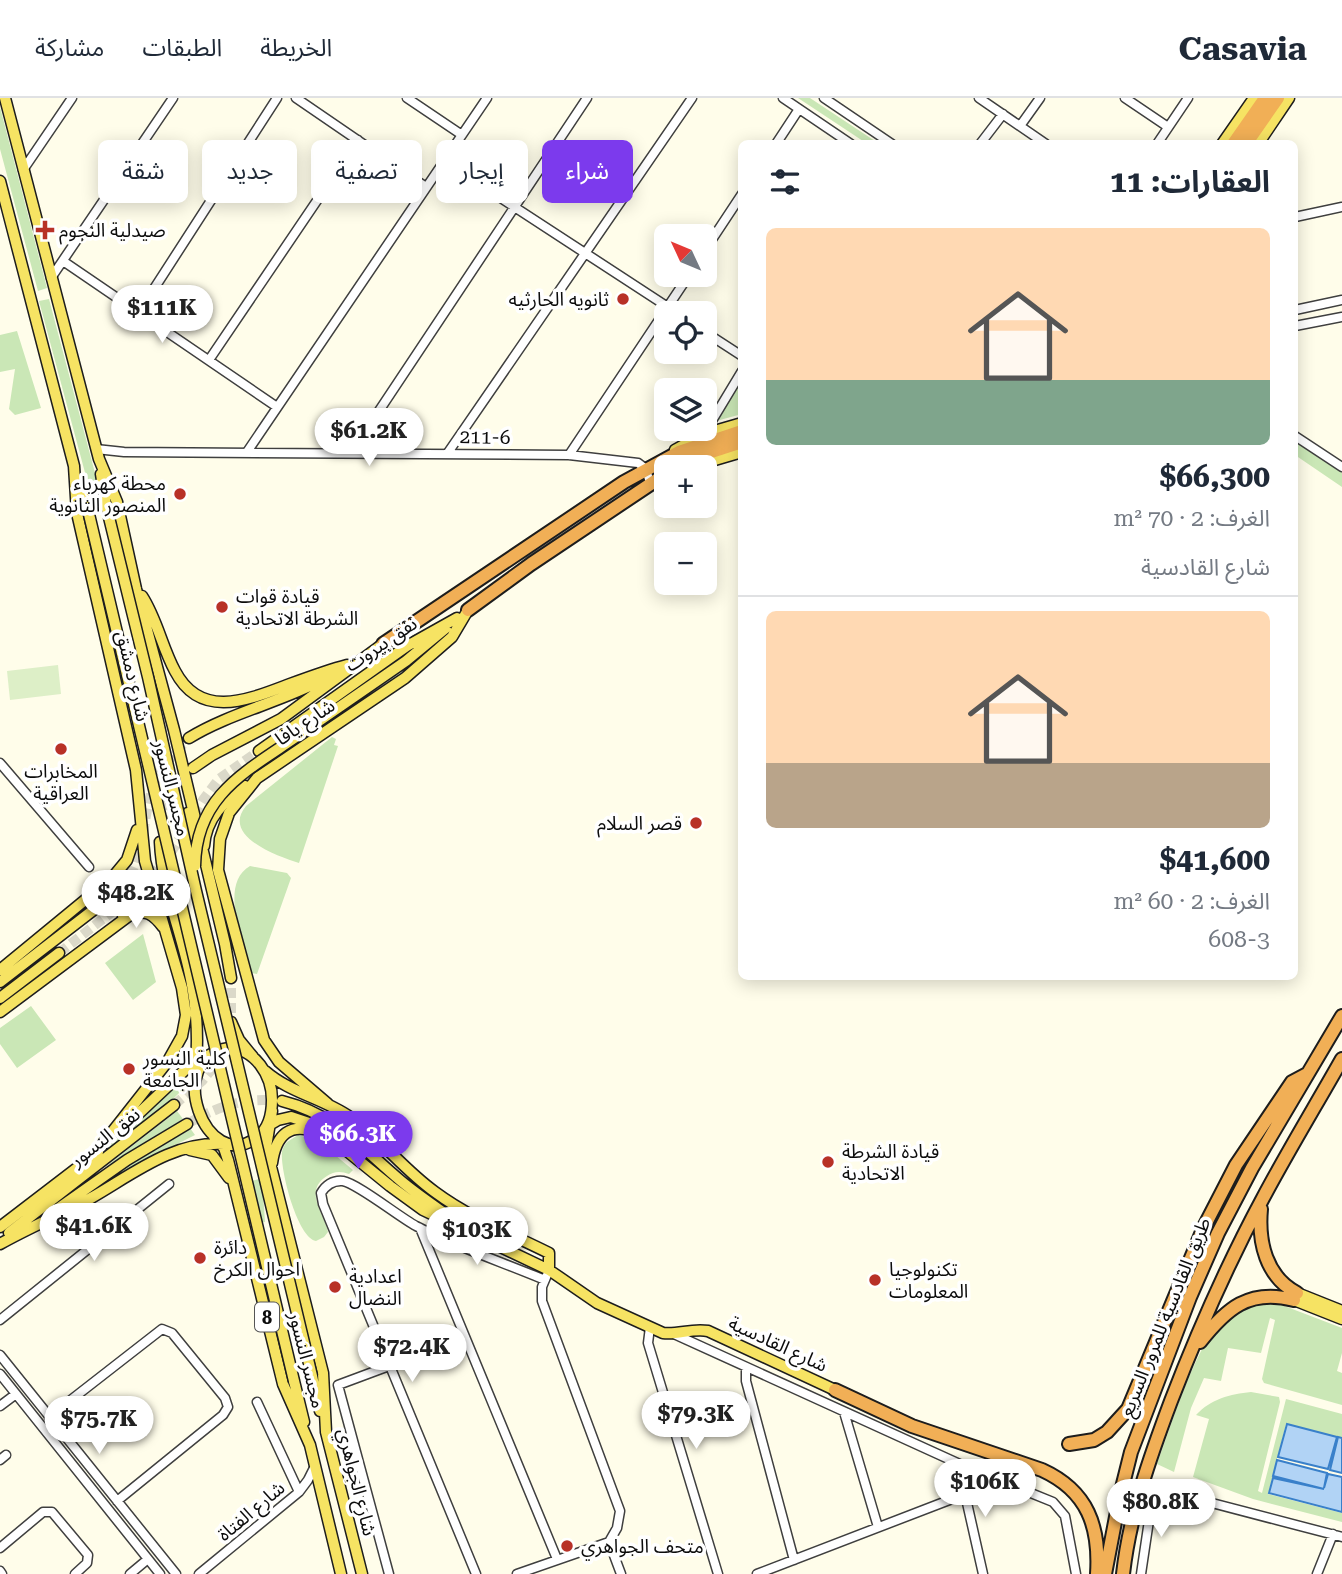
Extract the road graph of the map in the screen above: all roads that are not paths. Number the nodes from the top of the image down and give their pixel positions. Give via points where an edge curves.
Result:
1 (5, 98) edge
2 (72, 98) edge
3 (173, 98) edge
4 (277, 98) edge
5 (296, 98) edge
6 (407, 98) edge
7 (487, 98) edge
8 (587, 98) edge
9 (692, 98) edge
10 (783, 98) edge
11 (824, 98) edge
12 (979, 98) edge
13 (1040, 98) edge
14 (1125, 98) edge
15 (1188, 98) edge
16 (1254, 98) edge
17 (1265, 98) edge
18 (1278, 98) edge
19 (1289, 98) edge
20 (799, 109) junction
21 (1003, 114) junction
22 (1020, 126) junction
23 (1168, 127) junction
24 (462, 135) junction
25 (358, 140) edge
26 (459, 140) edge
27 (779, 140) edge
28 (845, 140) edge
29 (886, 140) edge
30 (983, 140) edge
31 (1040, 140) edge
32 (1160, 140) edge
33 (1225, 140) edge
34 (1236, 140) edge
35 (1249, 140) edge
36 (1261, 140) edge
37 (23, 170) junction
38 (436, 173) edge
39 (0, 181) edge
40 (422, 184) edge
41 (426, 187) junction
42 (738, 200) edge
43 (315, 203) edge
44 (508, 203) edge
45 (514, 207) junction
46 (1342, 207) edge
47 (1298, 216) edge
48 (718, 230) edge
49 (585, 253) junction
50 (63, 261) junction
51 (51, 278) junction
52 (1342, 300) edge
53 (658, 301) edge
54 (1298, 309) edge
55 (139, 312) junction
56 (1342, 317) edge
57 (1298, 325) edge
58 (654, 327) edge
59 (717, 340) edge
60 (738, 353) edge
61 (209, 360) junction
62 (738, 378) edge
63 (277, 407) junction
64 (717, 412) edge
65 (738, 424) edge
66 (717, 430) edge
67 (738, 432) edge
68 (1298, 438) edge
69 (692, 441) edge
70 (738, 443) edge
71 (247, 452) junction
72 (351, 453) junction
73 (738, 453) edge
74 (98, 454) junction
75 (447, 454) junction
76 (569, 455) junction
77 (702, 455) edge
78 (717, 459) edge
79 (74, 466) junction
80 (649, 467) junction
81 (1342, 467) edge
82 (654, 481) edge
83 (650, 483) junction
84 (136, 589) junction
85 (468, 610) junction
86 (457, 618) junction
87 (383, 644) junction
88 (347, 665) junction
89 (189, 738) tunnel mouth
90 (259, 751) tunnel mouth
91 (0, 763) edge
92 (193, 768) tunnel mouth
93 (257, 778) junction
94 (186, 784) junction
95 (139, 819) junction
96 (160, 842) dead end
97 (203, 853) junction
98 (89, 867) dead end
99 (196, 891) junction
100 (92, 896) junction
101 (110, 898) tunnel mouth
102 (165, 929) junction
103 (107, 931) junction
104 (59, 953) tunnel mouth
105 (0, 970) edge
106 (231, 978) tunnel mouth
107 (0, 982) edge
108 (188, 983) junction
109 (0, 998) edge
110 (191, 1007) junction
111 (0, 1012) edge
112 (1342, 1016) edge
113 (197, 1031) junction
114 (182, 1036) junction
115 (218, 1051) junction
116 (253, 1057) junction
117 (1342, 1059) edge
118 (197, 1061) junction
119 (265, 1071) junction
120 (1307, 1074) junction
121 (168, 1085) junction
122 (195, 1087) junction
123 (282, 1101) tunnel mouth
124 (328, 1104) junction
125 (174, 1105) tunnel mouth
126 (187, 1124) tunnel mouth
127 (269, 1125) junction
128 (213, 1135) junction
129 (338, 1143) junction
130 (221, 1144) junction
131 (233, 1144) junction
132 (179, 1150) junction
133 (94, 1155) junction
134 (271, 1170) junction
135 (169, 1184) dead end
136 (233, 1185) junction
137 (1263, 1197) junction
138 (31, 1226) junction
139 (0, 1227) edge
140 (420, 1228) junction
141 (479, 1237) junction
142 (0, 1242) edge
143 (547, 1275) junction
144 (1295, 1297) junction
145 (1342, 1311) edge
146 (1342, 1319) edge
147 (0, 1320) edge
148 (650, 1327) junction
149 (674, 1334) junction
150 (0, 1355) edge
151 (1188, 1356) junction
152 (389, 1366) junction
153 (746, 1367) junction
154 (0, 1374) edge
155 (835, 1390) joint
156 (16, 1394) junction
157 (257, 1402) dead end
158 (0, 1406) edge
159 (844, 1412) junction
160 (49, 1417) junction
161 (326, 1432) junction
162 (1069, 1444) dead end
163 (310, 1445) junction
164 (315, 1466) junction
165 (964, 1466) junction
166 (299, 1492) junction
167 (965, 1494) junction
168 (117, 1502) junction
169 (878, 1527) junction
170 (1333, 1534) junction
171 (1342, 1537) edge
172 (609, 1542) junction
173 (0, 1548) edge
174 (148, 1559) junction
175 (558, 1559) junction
176 (794, 1560) junction
177 (75, 1574) edge
178 (130, 1574) edge
179 (160, 1574) edge
180 (176, 1574) edge
181 (199, 1574) edge
182 (341, 1574) edge
183 (362, 1574) edge
184 (389, 1574) edge
185 (476, 1574) edge
186 (517, 1574) edge
187 (621, 1574) edge
188 (718, 1574) edge
189 (757, 1574) edge
190 (983, 1574) edge
191 (1076, 1574) edge
192 (1097, 1574) edge
193 (1105, 1574) edge
194 (1123, 1574) edge
195 (1142, 1574) edge
196 (1317, 1574) edge

1 - 37 main road, شارع دمشق
2 - 37 street
3 - 50 street
4 - 55 street
5 - 25 street
6 - 24 street
7 - 24 street
8 - 45 street
9 - 49 street
10 - 20 street
11 - 29 street
12 - 21 street
13 - 22 street
14 - 23 street
15 - 23 street
16 - 33 main road
17 - 34 highway
18 - 35 highway
19 - 36 main road
20 - 27 street
20 - 28 street
21 - 22 street
21 - 30 street
22 - 31 street
23 - 32 street
24 - 26 street
37 - 51 main road, شارع دمشق
38 - 41 street
39 - 79 main road, شارع دمشق
40 - 41 street
41 - 63 street
42 - 48 street
43 - 61 street
44 - 45 street
45 - 49 street
45 - 72 street
46 - 47 street
49 - 53 street
49 - 75 street
50 - 51 street
50 - 55 street
51 - 74 main road, شارع دمشق
52 - 54 street
55 - 61 street
56 - 57 street
58 - 76 street
59 - 60 street
61 - 63 street
62 - 64 street
63 - 71 street
65 - 66 main road
67 - 80 highway, شارع يافا
68 - 81 street
69 - 80 main road
70 - 77 highway
71 - 72 street, 211-6
71 - 74 street, 211-6
72 - 75 street, 211-6
73 - 78 main road
74 - 84 main road, شارع دمشق via 117,502
74 - 99 main road, مجسر النسور, bridge
75 - 76 street, 211-6
76 - 80 street, 211-6 via 631,460
79 - 95 main road, شارع دمشق via 77,513 136,770
79 - 163 main road, مجسر النسور, bridge
80 - 83 street
80 - 87 highway, شارع يافا
82 - 83 highway, شارع يافا
83 - 85 highway, شارع يافا
84 - 88 main road via 153,616 175,671 193,692 205,698 232,703 246,700
84 - 94 main road, شارع دمشق
85 - 86 main road
85 - 93 main road, شارع يافا via 453,636 405,678
86 - 90 main road, نفق بيروت via 407,646
86 - 99 main road, bridge via 405,661 231,783 213,803 198,839
87 - 88 main road, نفق بيروت
87 - 92 main road, شارع يافا via 281,719
88 - 89 main road, نفق بيروت via 297,693
91 - 98 street
93 - 97 main road via 218,810 207,829
93 - 124 main road, شارع يافا via 223,825 218,854 221,885 264,1041 279,1062
94 - 97 main road
94 - 116 main road via 198,879 229,1018
95 - 100 main road via 127,860
95 - 102 main road, شارع دمشق via 145,860
96 - 108 main road
97 - 106 main road
99 - 161 main road, مجسر النسور, bridge
100 - 103 main road via 118,884 131,894 130,911
100 - 105 main road
101 - 107 main road
102 - 103 main road via 144,911
102 - 108 main road, شارع دمشق
103 - 111 main road
104 - 109 main road
108 - 110 main road
108 - 113 main road
108 - 114 main road, شارع دمشق
110 - 113 main road
110 - 114 main road
112 - 120 highway, طريق القادسية للمرور السريع
113 - 118 main road
113 - 121 main road via 194,1050
114 - 133 main road, شارع دمشق via 168,1061
115 - 116 main road via 234,1048
115 - 118 main road
115 - 122 main road via 203,1062
116 - 119 main road
117 - 137 highway, طريق القادسية للمرور السريع
118 - 121 main road
118 - 122 main road
119 - 124 main road via 286,1086
119 - 127 main road via 272,1094
120 - 162 highway via 1292,1082 1236,1165 1204,1227 1128,1409 1094,1440
120 - 193 highway, طريق القادسية للمرور السريع via 1252,1168 1189,1297 1131,1452
121 - 133 main road
122 - 128 main road via 200,1116
123 - 141 main road via 331,1120 419,1195
124 - 143 main road via 352,1118 452,1204 549,1253
125 - 142 main road, نفق النسور
126 - 138 main road
127 - 129 main road, شارع القادسية via 297,1118 323,1129
127 - 131 main road via 255,1140
127 - 134 main road, شارع الجواهري / 8 via 266,1139
128 - 130 main road, شارع الجواهري / 8
128 - 131 main road
129 - 134 main road via 307,1128 288,1131 275,1147
129 - 141 main road, شارع القادسية via 423,1210
130 - 131 main road
130 - 132 main road
130 - 136 main road, شارع الجواهري / 8
132 - 136 main road via 212,1155
132 - 138 main road
133 - 139 main road
134 - 136 main road via 261,1153 250,1151 238,1159
134 - 161 main road, شارع الجواهري / 8 via 323,1373
135 - 147 street
136 - 163 main road, شارع الجواهري / 8 via 283,1384
137 - 144 highway via 1264,1253 1279,1281
137 - 151 highway, طريق القادسية للمرور السريع
138 - 142 main road
140 - 143 street
140 - 152 street via 340,1180 329,1183 321,1193
140 - 175 street
141 - 143 main road, شارع القادسية
143 - 148 main road, شارع القادسية
143 - 172 street via 542,1301 620,1511
144 - 145 main road
144 - 146 main road
144 - 151 highway via 1264,1296 1234,1307
148 - 149 main road, شارع القادسية
148 - 188 street via 648,1343
149 - 153 street
149 - 155 main road, شارع القادسية via 708,1331
150 - 160 street
151 - 194 highway, طريق القادسية للمرور السريع via 1136,1500
152 - 184 street via 338,1386
152 - 185 street
153 - 159 street
153 - 176 street
154 - 156 street
155 - 192 highway via 905,1423 1059,1479 1079,1498 1093,1522
156 - 158 street
156 - 174 street
157 - 166 street
159 - 165 street
159 - 169 street
160 - 168 street
160 - 168 street via 162,1329 172,1333 225,1398 228,1407 223,1415
161 - 183 main road, شارع الجواهري / 8
163 - 164 main road, شارع الجواهري / 8
164 - 166 street, شارع الفتاة
164 - 182 main road, شارع الجواهري / 8
165 - 167 street
165 - 191 street via 1058,1506 1066,1522
166 - 181 street, شارع الفتاة
167 - 169 street
167 - 190 street
168 - 180 street
169 - 176 street
170 - 171 street
170 - 195 street via 1171,1492 1159,1494 1151,1507
170 - 196 street
172 - 175 street
172 - 187 street
173 - 177 street via 43,1512 52,1512 88,1555 87,1563
174 - 178 street
174 - 179 street
175 - 186 street
176 - 189 street

